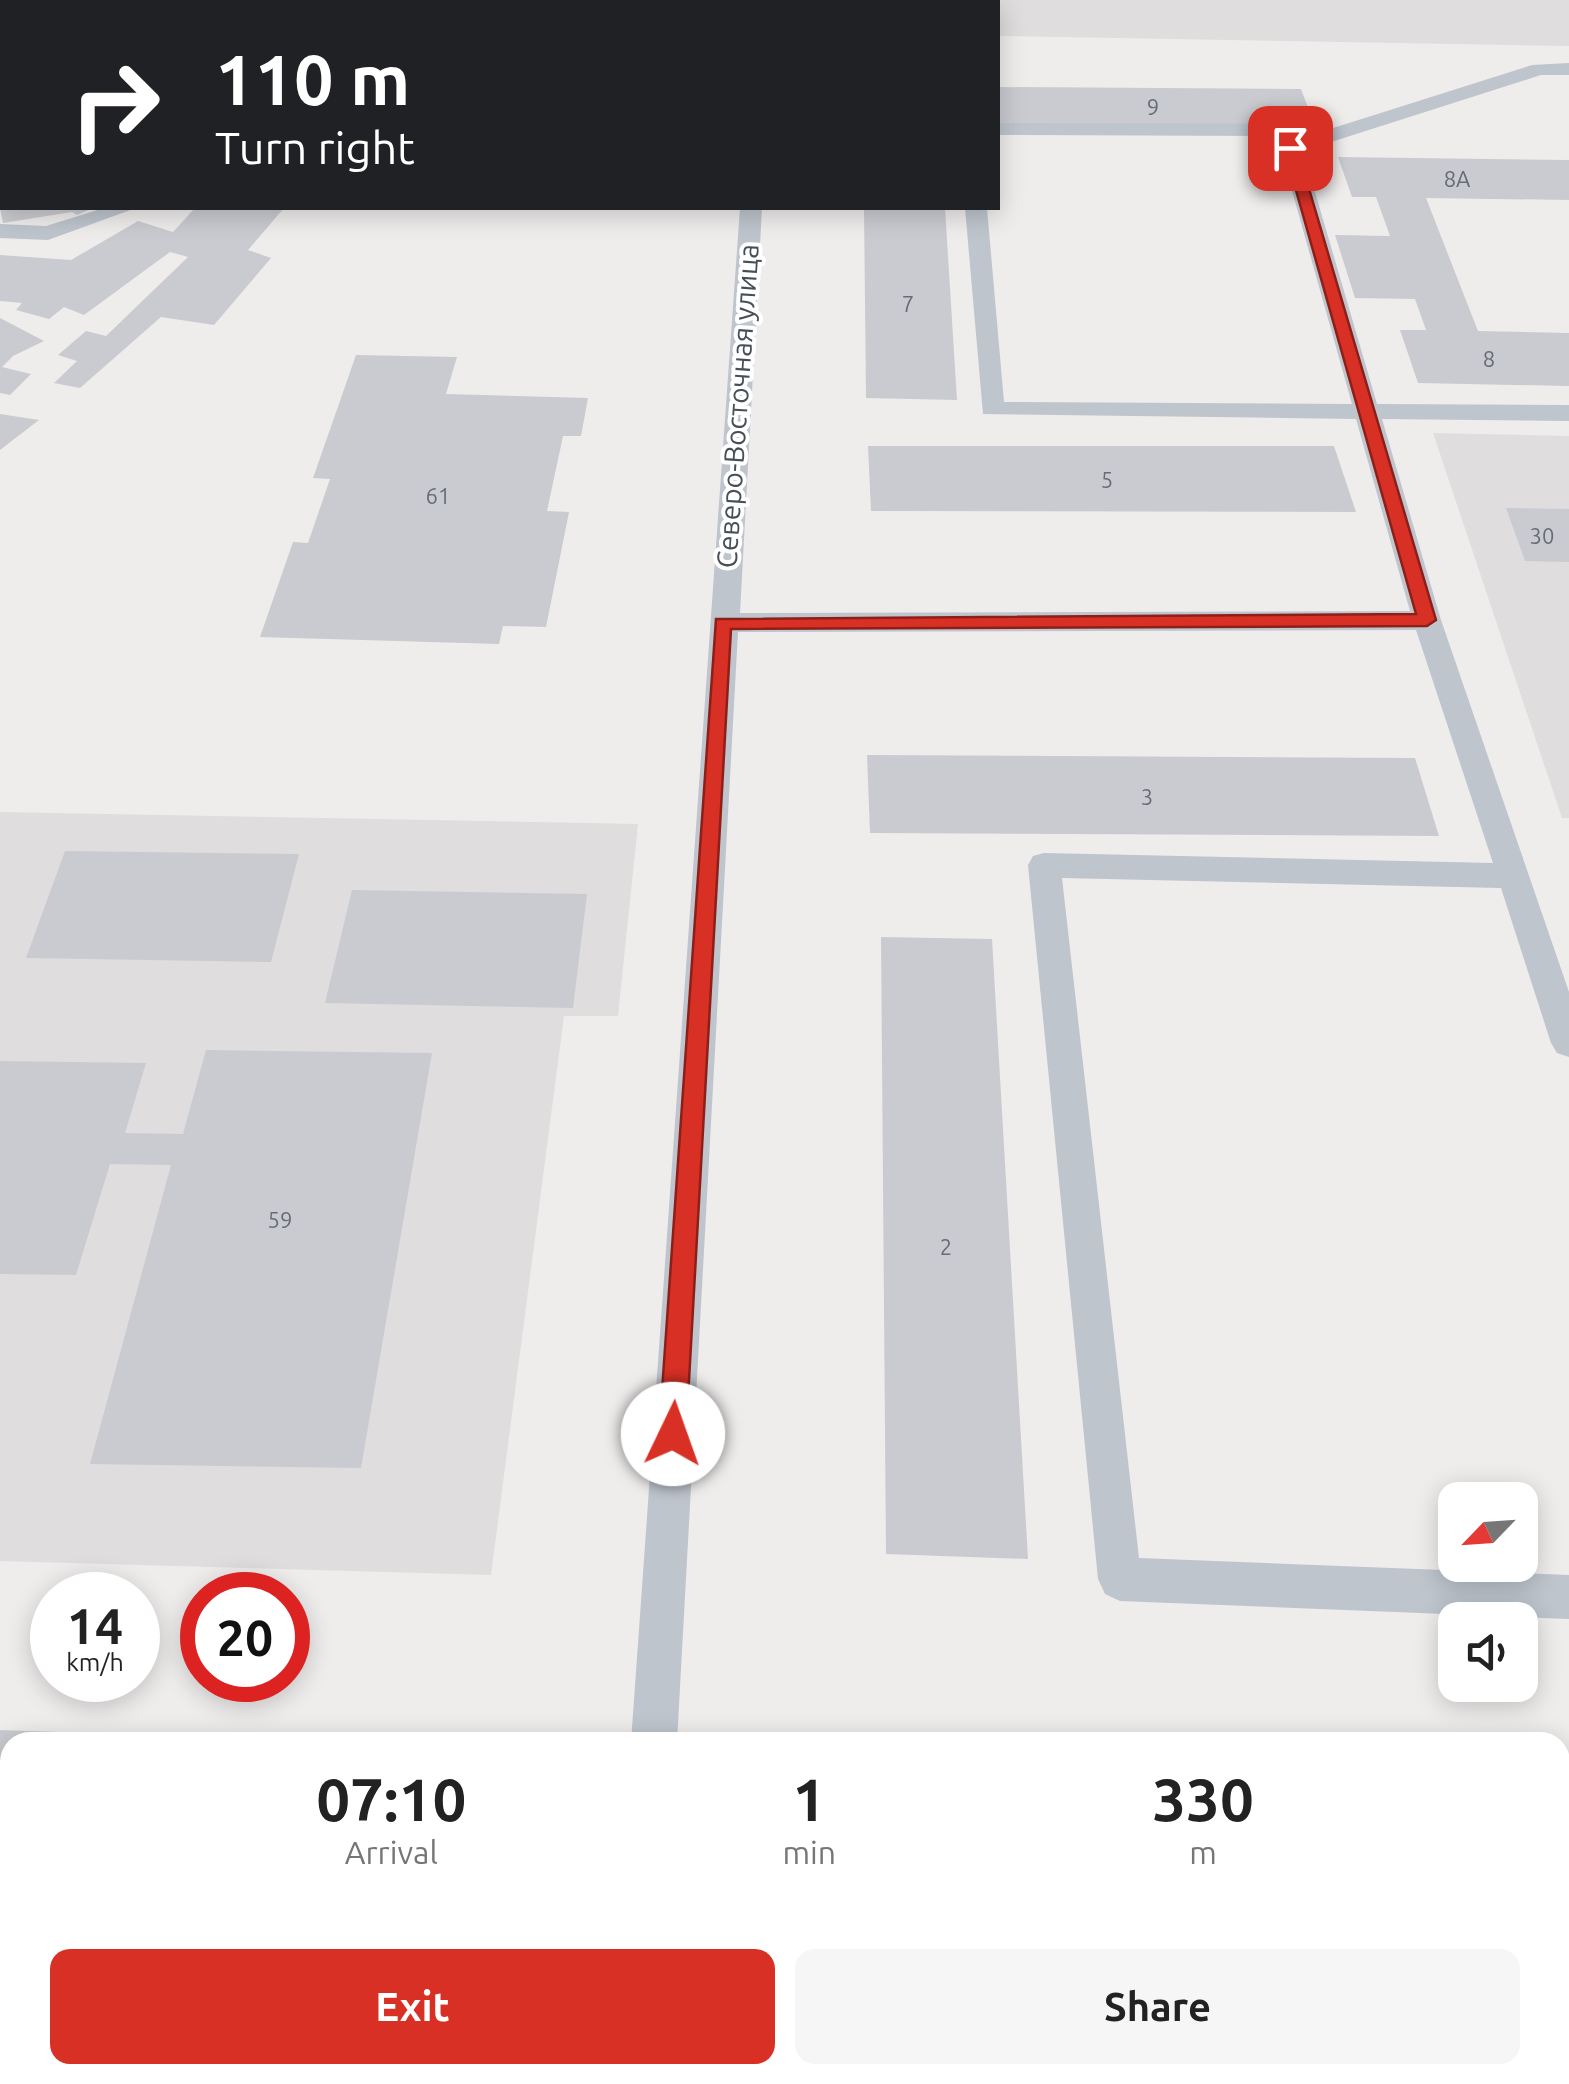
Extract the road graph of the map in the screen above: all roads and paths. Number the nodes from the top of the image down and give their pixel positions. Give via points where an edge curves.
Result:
1 (1569, 69) edge
2 (1000, 129) edge
3 (1345, 130) junction
4 (119, 210) edge
5 (750, 210) edge
6 (976, 210) edge
7 (0, 230) edge
8 (1366, 412) junction
9 (1569, 413) edge
10 (1427, 620) junction
11 (722, 623) junction
12 (1512, 876) junction
13 (1569, 1042) edge
14 (1569, 1597) edge
15 (655, 1732) edge

1 - 3 lane via 1540,69
2 - 3 lane
3 - 8 lane via 1290,148
4 - 7 lane via 48,233
5 - 11 lane, Северо-Восточная улица
6 - 8 lane via 992,409
8 - 9 lane
8 - 10 lane
10 - 11 lane
10 - 12 lane
11 - 15 lane, Северо-Восточная улица
12 - 13 lane
12 - 14 lane via 1044,865 1120,1579

